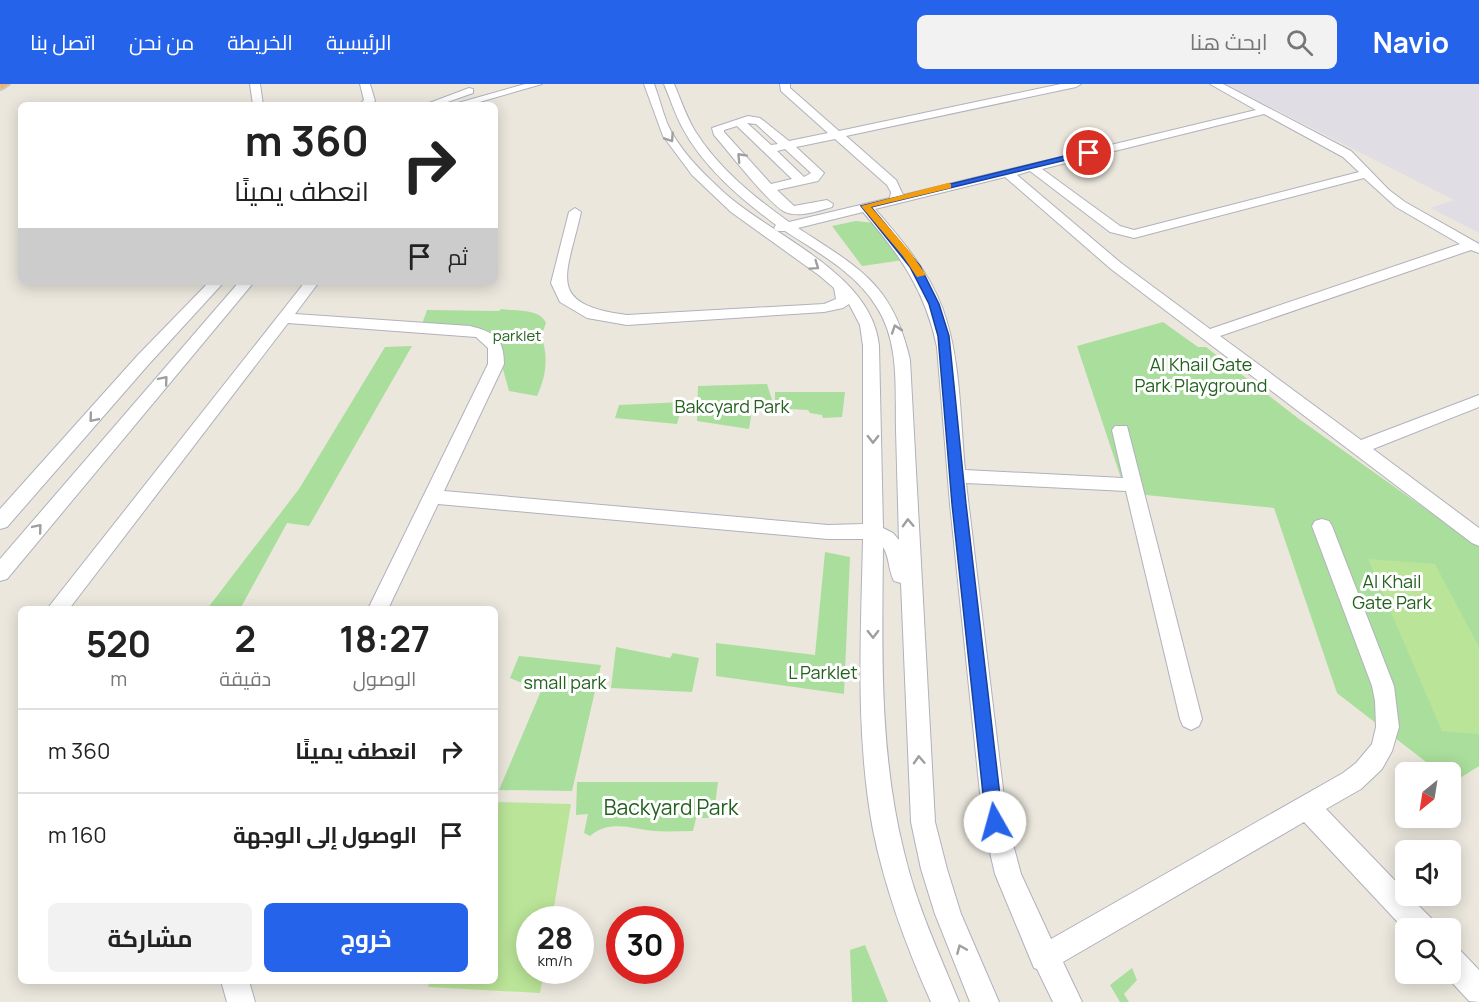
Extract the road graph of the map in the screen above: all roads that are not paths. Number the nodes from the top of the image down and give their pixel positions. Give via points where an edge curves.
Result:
1 (255, 84) edge
2 (365, 84) edge
3 (495, 84) edge
4 (537, 84) edge
5 (649, 84) edge
6 (785, 84) edge
7 (1076, 84) edge
8 (1215, 84) edge
9 (675, 90) edge
10 (258, 102) edge
11 (370, 102) edge
12 (438, 102) edge
13 (466, 102) edge
14 (1265, 111) junction
15 (739, 121) junction
16 (836, 134) junction
17 (787, 145) junction
18 (769, 149) junction
19 (1031, 166) junction
20 (1006, 172) junction
21 (1368, 174) junction
22 (801, 181) junction
23 (770, 188) junction
24 (896, 198) junction
25 (873, 204) junction
26 (575, 212) dead end
27 (827, 216) junction
28 (761, 218) junction
29 (788, 227) junction
30 (819, 247) junction
31 (1476, 247) edge
32 (214, 285) edge
33 (244, 285) edge
34 (310, 285) edge
35 (841, 285) junction
36 (824, 308) junction
37 (285, 318) junction
38 (868, 323) junction
39 (1208, 335) junction
40 (1479, 401) edge
41 (1121, 429) dead end
42 (1358, 448) junction
43 (957, 476) junction
44 (1134, 485) junction
45 (434, 497) junction
46 (0, 522) edge
47 (1322, 526) dead end
48 (874, 531) junction
49 (828, 532) junction
50 (1479, 538) edge
51 (872, 555) junction
52 (0, 573) edge
53 (59, 606) edge
54 (380, 606) edge
55 (912, 611) junction
56 (1191, 719) dead end
57 (1306, 806) junction
58 (1412, 918) edge
59 (1044, 958) junction
60 (1461, 972) edge
61 (236, 984) edge
62 (1479, 991) edge
63 (241, 1002) edge
64 (945, 1002) edge
65 (985, 1002) edge
66 (1068, 1002) edge

1 - 10 street
2 - 11 street
3 - 12 street
4 - 13 street
5 -> 28 street via 668,136 720,197
6 - 16 street via 785,89
7 - 16 street
8 - 14 street
9 - 28 street via 684,120 702,149
14 - 19 street
14 - 21 street via 1338,148
15 - 17 street via 760,121
15 - 18 street
23 -> 15 street via 718,133 720,126
16 - 17 street
16 - 24 street via 892,183
17 - 18 street
17 - 22 street via 818,173 817,177
18 - 22 street
19 - 20 street
19 - 21 street via 1115,229 1134,234
20 - 24 street
20 - 39 street via 1101,254
21 - 31 street via 1399,204
22 - 23 street
23 - 25 street via 782,205 792,209 858,199
24 - 25 street
25 - 27 street
25 - 43 street via 915,266 938,314 945,347
26 - 36 street via 558,283 566,299 592,315 627,320
27 - 28 street
27 - 29 street
27 - 30 street via 811,229
28 - 29 street
28 -> 35 street
29 - 30 street
55 -> 30 street via 898,337 890,314 875,291 855,271
31 - 39 street
32 -> 46 street
52 -> 33 street
34 - 37 street
35 - 36 street via 844,301
35 - 38 street
36 - 38 street via 852,313
37 - 45 street via 470,331 496,347 496,364
37 - 53 street
38 -> 48 street
39 - 42 street
40 - 42 street
41 - 44 street
42 - 50 street
43 - 44 street
43 - 59 street via 995,822 1008,874
44 - 56 street
45 - 49 street
45 - 54 street
47 - 57 street via 1383,686 1389,718 1383,747 1365,772
48 - 49 street
48 - 51 street
48 - 55 street via 897,551 901,580
49 - 51 street
51 -> 64 street via 875,752 881,803 909,915
65 -> 55 street via 947,914 929,852 921,795
57 - 58 street
57 - 59 street
59 - 66 street
60 - 62 street
61 - 63 street

